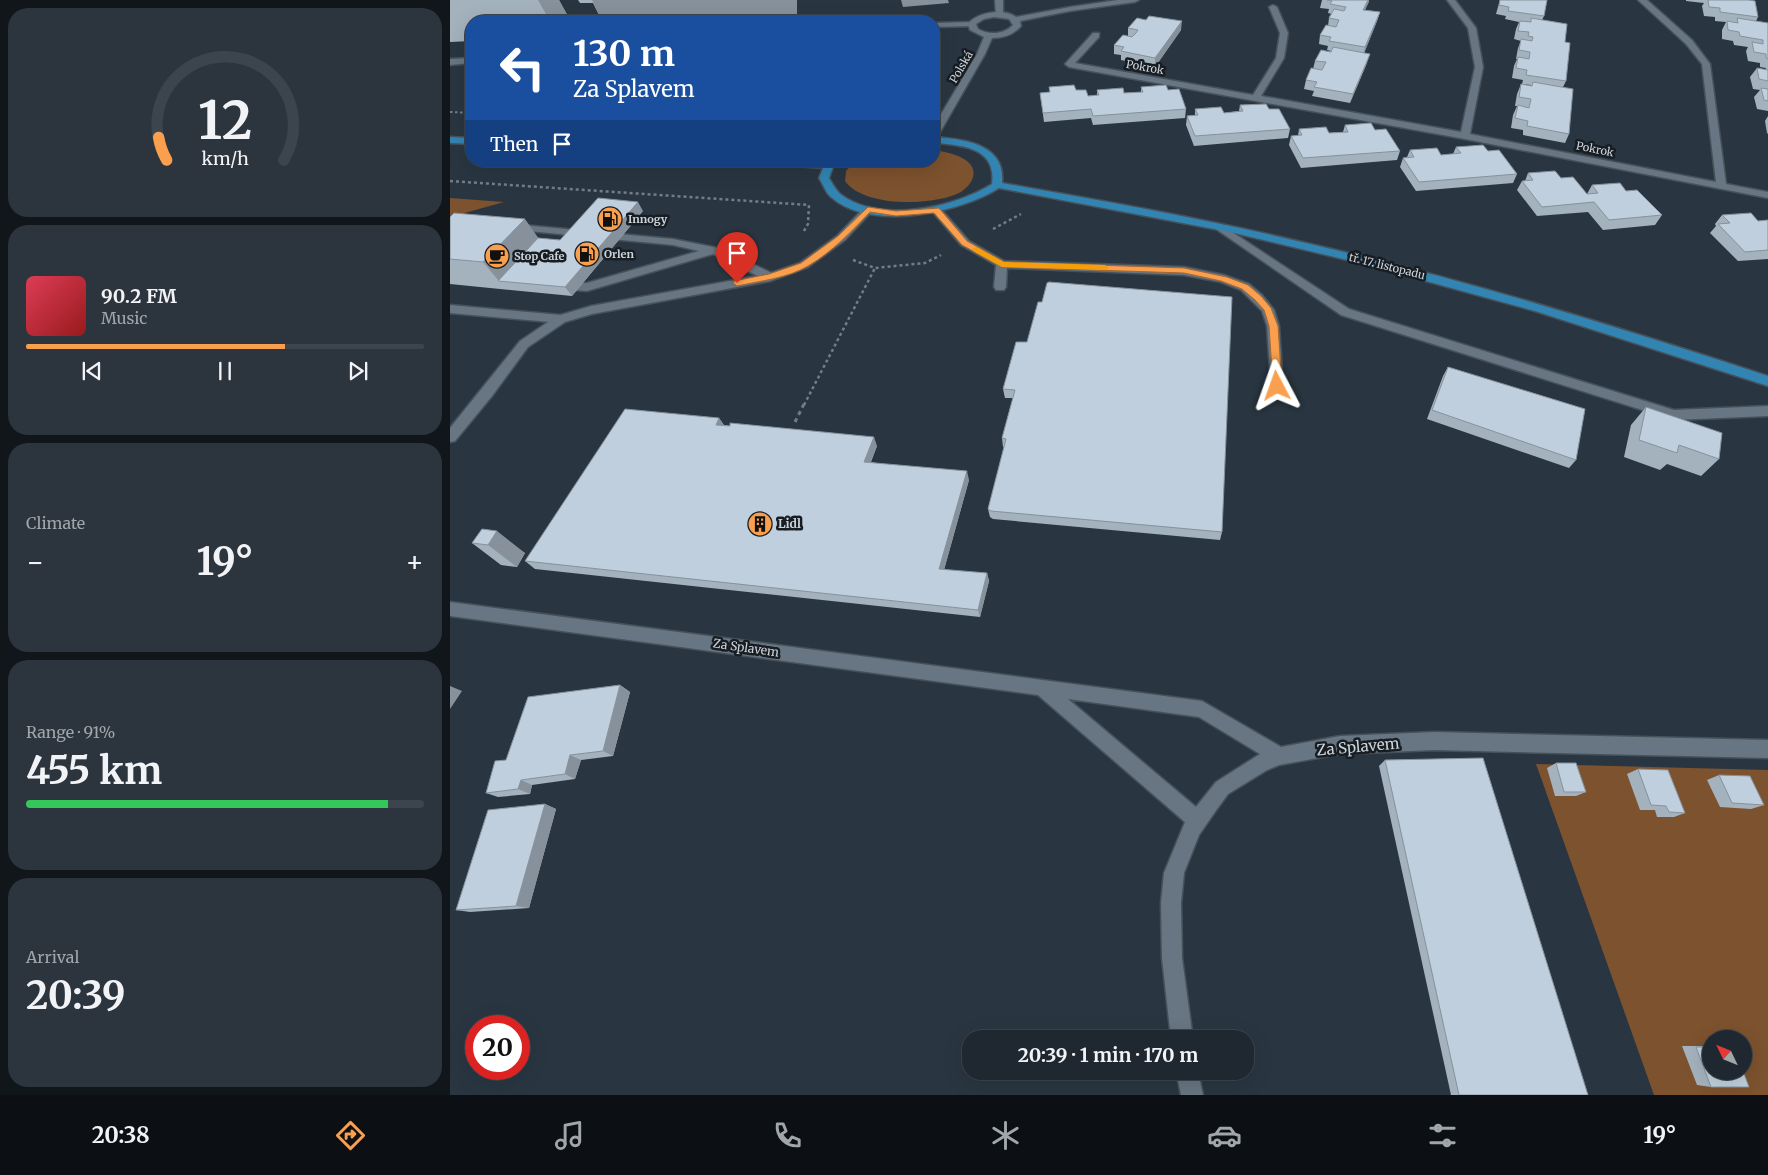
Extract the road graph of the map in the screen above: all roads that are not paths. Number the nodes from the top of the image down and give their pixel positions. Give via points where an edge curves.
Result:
1 (999, 0) edge
2 (1135, 0) edge
3 (1451, 0) edge
4 (1642, 0) edge
5 (1273, 7) dead end
6 (1000, 15) junction
7 (1015, 20) junction
8 (972, 24) junction
9 (940, 25) edge
10 (989, 35) junction
11 (1096, 35) dead end
12 (465, 61) edge
13 (450, 62) edge
14 (1255, 98) junction
15 (940, 124) edge
16 (1465, 136) junction
17 (450, 140) edge
18 (465, 141) edge
19 (940, 141) edge
20 (830, 167) edge
21 (997, 185) junction
22 (1720, 185) junction
23 (1768, 195) edge
24 (868, 210) junction
25 (936, 210) junction
26 (503, 226) edge
27 (1220, 227) junction
28 (714, 250) junction
29 (1002, 264) junction
30 (770, 277) junction
31 (549, 284) edge
32 (1000, 287) dead end
33 (450, 309) edge
34 (561, 319) junction
35 (1768, 381) edge
36 (1277, 386) dead end
37 (1768, 411) edge
38 (450, 437) edge
39 (450, 609) edge
40 (1041, 687) junction
41 (1768, 749) edge
42 (1279, 756) junction
43 (1198, 821) junction
44 (1181, 1030) edge
45 (1189, 1080) edge
46 (1192, 1095) edge

1 - 6 street
2 - 7 street
3 - 16 street via 1472,28 1479,67
4 - 22 street via 1689,42 1706,64
5 - 14 street via 1284,33 1280,58
6 - 7 street
6 - 8 street via 982,17
7 - 10 street via 1017,26 1010,32
8 - 9 street
8 - 10 street via 977,32
10 - 15 street, Polská
11 - 14 street, Pokrok via 1069,64
12 - 13 street
14 - 16 street, Pokrok
16 - 22 street, Pokrok
17 - 18 main road
19 - 21 main road via 965,144 988,155 995,162
20 - 24 main road via 824,178 832,192 842,200
21 - 25 main road via 979,198
21 - 27 main road, tř. 17. listopadu
22 - 23 street, Pokrok
24 - 25 main road via 896,213
24 - 30 street via 826,251 804,265
25 - 29 street via 964,243
26 - 28 street via 563,236 672,242
27 - 35 main road, tř. 17. listopadu via 1308,246 1544,308
27 - 37 street via 1345,312 1674,415
28 - 30 street
28 - 31 street via 587,287
29 - 32 street
29 - 36 street via 1184,271 1224,278 1245,287 1268,310 1274,326
30 - 34 street via 591,310
33 - 34 street
34 - 38 street via 524,344
39 - 40 street, Za Splavem
40 - 42 street, Za Splavem via 1202,709
40 - 43 street
41 - 42 street, Za Splavem via 1435,742 1340,745
42 - 43 street, Za Splavem via 1247,771 1222,788
43 - 44 street, Za Splavem via 1174,873 1171,902 1172,958
45 - 46 street

